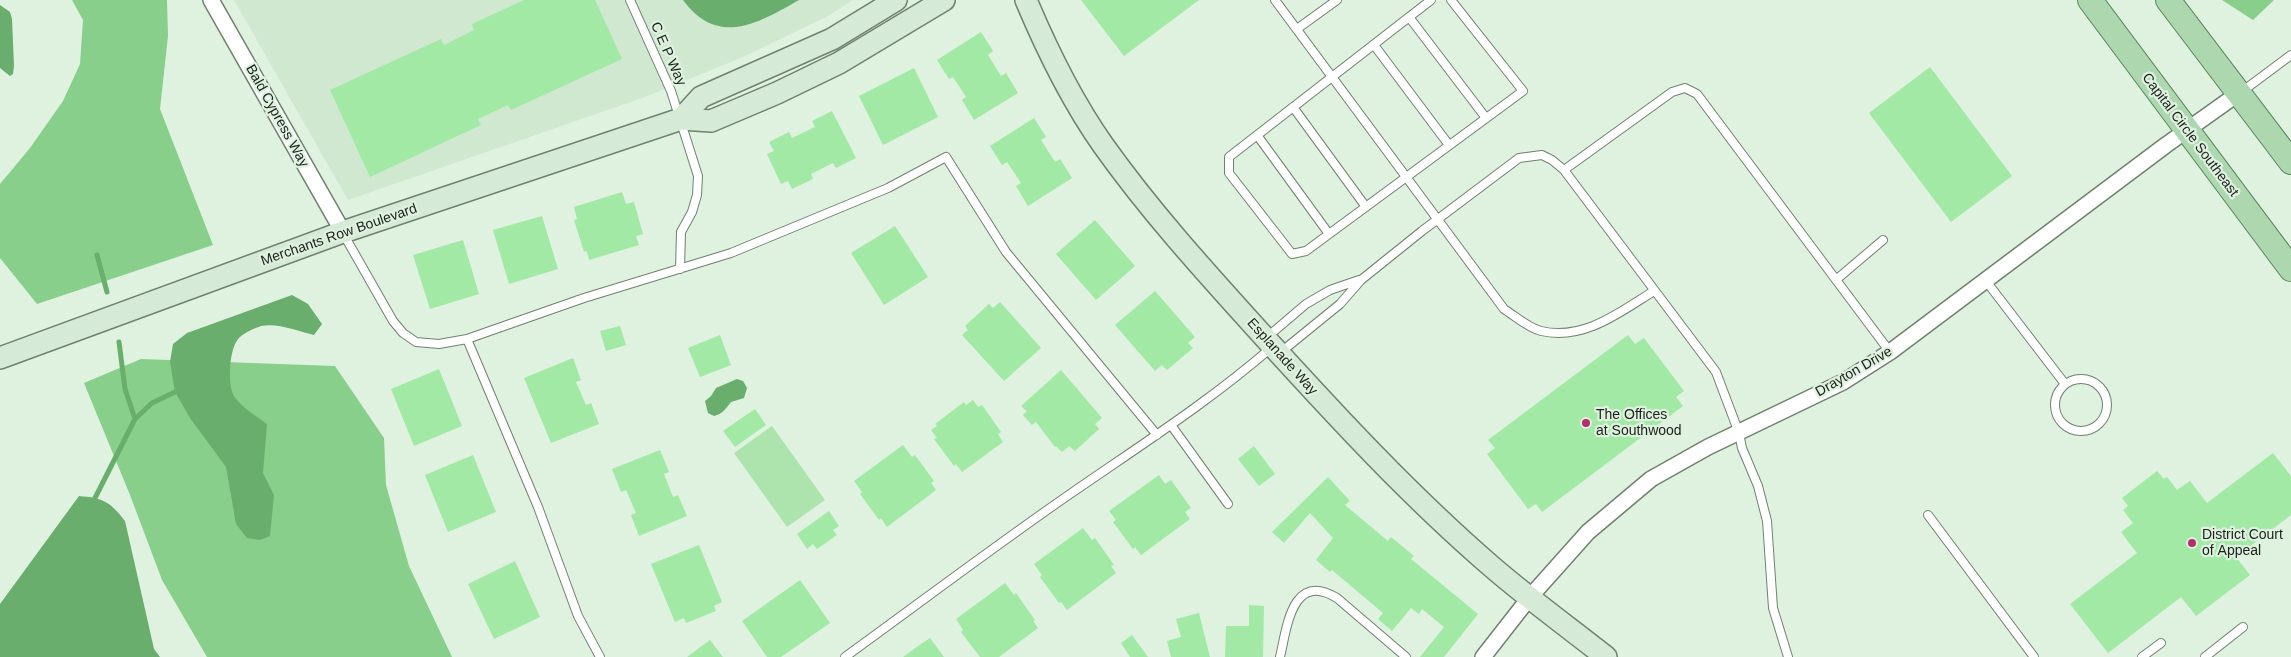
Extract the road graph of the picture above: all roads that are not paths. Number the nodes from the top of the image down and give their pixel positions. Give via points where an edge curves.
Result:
1 (211, 0) edge
2 (630, 0) edge
3 (896, 0) edge
4 (944, 0) edge
5 (1026, 0) edge
6 (1275, 0) edge
7 (1337, 0) edge
8 (1432, 0) edge
9 (1451, 0) edge
10 (2090, 0) edge
11 (2168, 0) edge
12 (1409, 17) junction
13 (1297, 29) junction
14 (1374, 45) junction
15 (2291, 55) edge
16 (1332, 77) junction
17 (2239, 94) junction
18 (1293, 108) junction
19 (680, 118) junction
20 (1486, 118) junction
21 (2186, 131) junction
22 (1257, 135) junction
23 (1449, 145) junction
24 (2291, 162) edge
25 (1564, 170) junction
26 (1406, 177) junction
27 (1366, 206) junction
28 (1437, 219) junction
29 (343, 232) junction
30 (1328, 234) junction
31 (1884, 240) dead end
32 (680, 269) junction
33 (2291, 269) edge
34 (1837, 279) junction
35 (1361, 280) junction
36 (1986, 281) junction
37 (1654, 291) junction
38 (467, 339) junction
39 (1273, 346) junction
40 (1890, 352) junction
41 (0, 358) edge
42 (2065, 384) junction
43 (1172, 425) junction
44 (1739, 433) junction
45 (1157, 435) junction
46 (1228, 504) dead end
47 (1928, 515) dead end
48 (1530, 597) junction
49 (2243, 627) dead end
50 (2161, 643) dead end
51 (600, 657) edge
52 (845, 657) edge
53 (1280, 657) edge
54 (1406, 657) edge
55 (1483, 657) edge
56 (1606, 657) edge
57 (1788, 657) edge
58 (2034, 657) edge
59 (2142, 657) edge
60 (2205, 657) edge

1 - 29 street, Bald Cypress Way
2 - 19 lane, C E P Way
3 - 19 street, Merchants Row Boulevard via 832,39 701,97
4 - 19 street, Merchants Row Boulevard via 839,63 777,94 711,122
5 - 39 street, Esplanade Way via 1066,84 1102,144 1206,275
6 - 13 lane
7 - 13 lane
8 - 12 lane
9 - 20 lane via 1523,91
10 - 21 main road, Capital Circle Southeast
11 - 17 main road
12 - 14 lane
12 - 20 lane
13 - 16 lane
14 - 16 lane
14 - 23 lane
15 - 17 lane
16 - 18 lane
16 - 26 lane
17 - 21 street, Drayton Drive
17 - 24 main road
18 - 22 lane
18 - 27 lane
19 - 29 street, Merchants Row Boulevard
19 - 32 lane, C E P Way via 698,176 694,204 681,232
20 - 23 lane
21 - 33 main road, Capital Circle Southeast
21 - 36 street, Drayton Drive
22 - 30 lane
22 - 30 lane via 1229,157 1229,173 1292,254 1306,251
23 - 26 lane
25 - 28 lane via 1542,155 1519,158
25 - 34 lane via 1672,92 1685,88 1697,94
25 - 37 lane
26 - 27 lane
26 - 28 lane
27 - 30 lane
28 - 35 lane
28 - 37 lane via 1504,309 1540,331 1562,333 1593,327
29 - 38 lane via 403,333 416,342 439,344
29 - 41 street, Merchants Row Boulevard
31 - 34 lane
32 - 38 lane
32 - 45 lane via 808,223 888,188 946,157 1006,252
34 - 40 lane
35 - 39 lane via 1340,304
35 - 39 lane via 1330,290 1306,304
36 - 40 street, Drayton Drive
36 - 42 lane
37 - 44 lane via 1716,372
38 - 51 lane via 538,507 578,616
39 - 43 lane
39 - 48 street, Esplanade Way via 1338,419 1393,474 1484,560
40 - 44 street, Drayton Drive via 1843,382
42 - 42 lane via 2059,390 2054,408 2062,424 2078,432 2097,426 2107,411 2100,386 2083,379
43 - 45 lane
43 - 46 lane
44 - 48 street, Drayton Drive via 1651,480 1588,532
44 - 57 lane via 1767,520 1773,608
45 - 52 lane
47 - 58 lane
48 - 55 street, Drayton Drive
48 - 56 street, Esplanade Way
49 - 60 lane
50 - 59 lane
53 - 54 lane via 1295,602 1308,592 1325,592 1337,598

